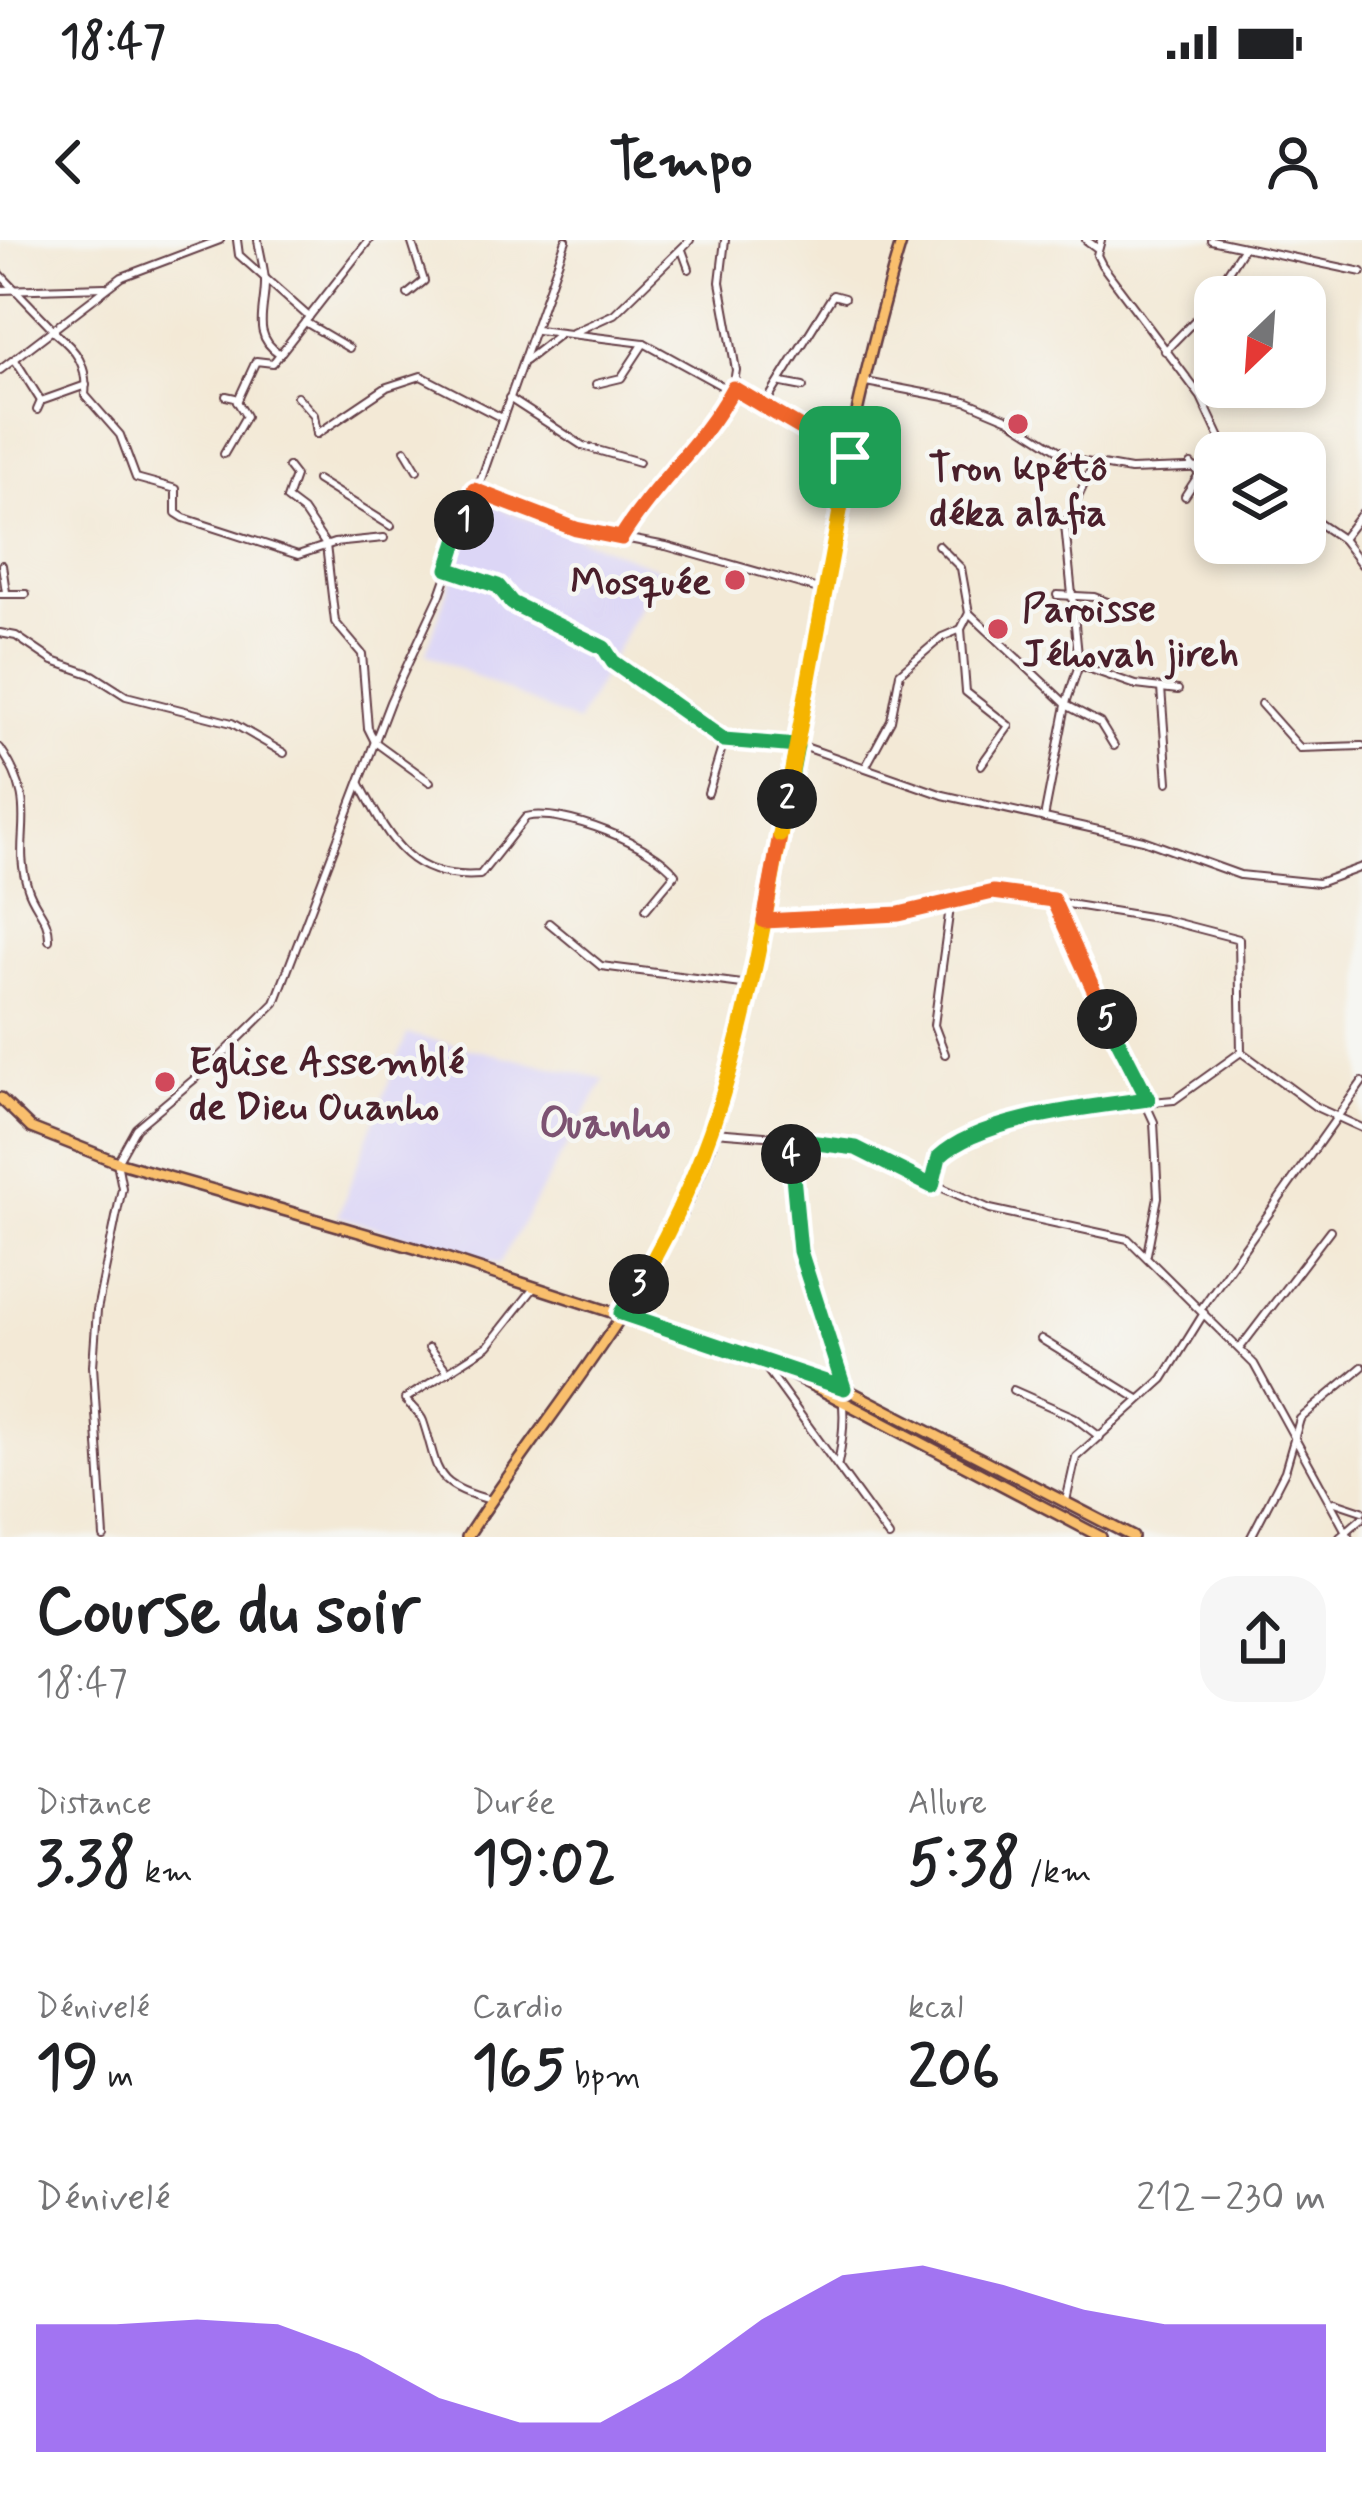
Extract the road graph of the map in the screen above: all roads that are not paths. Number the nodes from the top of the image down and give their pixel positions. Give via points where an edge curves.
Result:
1 (220, 240) edge
2 (237, 240) edge
3 (257, 240) edge
4 (369, 240) edge
5 (411, 240) edge
6 (566, 240) edge
7 (690, 240) edge
8 (725, 240) edge
9 (902, 240) edge
10 (1086, 240) edge
11 (1211, 240) edge
12 (188, 243) edge
13 (1099, 244) edge
14 (683, 247) junction
15 (1244, 248) junction
16 (689, 269) dead end
17 (1362, 272) edge
18 (0, 274) edge
19 (265, 274) junction
20 (109, 286) junction
21 (16, 288) junction
22 (0, 290) edge
23 (408, 294) dead end
24 (844, 298) dead end
25 (307, 319) junction
26 (535, 329) junction
27 (54, 331) junction
28 (563, 335) junction
29 (644, 343) junction
30 (349, 348) dead end
31 (1165, 351) junction
32 (280, 354) junction
33 (15, 360) junction
34 (0, 370) edge
35 (519, 370) junction
36 (864, 382) junction
37 (782, 383) junction
38 (596, 384) dead end
39 (86, 386) junction
40 (802, 387) dead end
41 (733, 388) junction
42 (226, 396) dead end
43 (297, 396) dead end
44 (508, 397) junction
45 (237, 401) junction
46 (764, 406) junction
47 (500, 417) junction
48 (1217, 432) edge
49 (405, 449) dead end
50 (224, 454) dead end
51 (850, 457) junction
52 (639, 463) dead end
53 (1191, 464) junction
54 (1194, 464) edge
55 (1093, 465) junction
56 (288, 467) dead end
57 (1194, 469) edge
58 (417, 470) dead end
59 (317, 480) dead end
60 (1194, 482) edge
61 (474, 490) junction
62 (1185, 496) dead end
63 (1362, 513) edge
64 (391, 526) dead end
65 (1326, 528) edge
66 (384, 538) dead end
67 (621, 538) junction
68 (1342, 539) junction
69 (326, 545) junction
70 (938, 545) dead end
71 (2, 565) edge
72 (1362, 565) edge
73 (448, 569) junction
74 (825, 591) junction
75 (3, 593) edge
76 (26, 594) dead end
77 (1057, 595) dead end
78 (1071, 597) junction
79 (970, 613) junction
80 (1130, 617) dead end
81 (961, 629) junction
82 (0, 633) edge
83 (1079, 665) junction
84 (1160, 688) junction
85 (1178, 689) dead end
86 (1066, 700) junction
87 (1261, 704) dead end
88 (724, 740) junction
89 (375, 742) junction
90 (797, 746) junction
91 (1114, 746) dead end
92 (1362, 746) edge
93 (0, 748) edge
94 (284, 753) dead end
95 (981, 765) dead end
96 (866, 766) junction
97 (430, 782) dead end
98 (1168, 782) dead end
99 (360, 784) junction
100 (708, 793) dead end
101 (1043, 818) junction
102 (1362, 867) edge
103 (952, 899) junction
104 (1053, 900) junction
105 (646, 909) dead end
106 (764, 921) junction
107 (549, 923) dead end
108 (49, 940) dead end
109 (750, 986) junction
110 (1241, 1052) junction
111 (945, 1054) dead end
112 (1362, 1082) edge
113 (0, 1098) edge
114 (1148, 1099) junction
115 (1336, 1116) junction
116 (1362, 1129) edge
117 (714, 1132) junction
118 (785, 1139) junction
119 (117, 1162) junction
120 (932, 1186) junction
121 (1330, 1231) dead end
122 (1147, 1254) junction
123 (534, 1288) junction
124 (1202, 1311) junction
125 (621, 1313) junction
126 (1041, 1339) dead end
127 (429, 1348) dead end
128 (1240, 1348) junction
129 (757, 1356) junction
130 (1362, 1367) edge
131 (448, 1372) junction
132 (844, 1388) junction
133 (1013, 1390) dead end
134 (1137, 1398) junction
135 (847, 1406) junction
136 (1100, 1437) junction
137 (1294, 1445) junction
138 (838, 1463) junction
139 (1029, 1481) junction
140 (1024, 1494) junction
141 (490, 1501) junction
142 (1066, 1501) junction
143 (1335, 1502) junction
144 (1086, 1512) junction
145 (1362, 1514) edge
146 (1082, 1526) junction
147 (1346, 1535) edge
148 (104, 1537) edge
149 (467, 1537) edge
150 (889, 1537) edge
151 (1101, 1537) edge
152 (1132, 1537) edge
153 (1251, 1537) edge

1 - 12 street
2 - 19 street via 239,255
3 - 19 street
4 - 25 street
5 - 23 street via 424,281
6 - 26 street
7 - 14 street
8 - 41 street via 720,282
9 - 36 main road
10 - 13 street
11 - 15 street
12 - 20 street
13 - 31 street via 1127,303
14 - 16 street
14 - 28 street via 614,314
15 - 17 street
15 - 31 street via 1201,314
18 - 21 street
19 - 25 street
19 - 32 street via 259,324
20 - 21 street
20 - 27 street
21 - 22 street
21 - 27 street
24 - 37 street via 833,296 818,315
25 - 30 street
25 - 32 street
26 - 28 street
26 - 35 street
27 - 33 street
27 - 39 street via 78,354
28 - 29 street
28 - 35 street
29 - 38 street via 621,378
29 - 41 street
31 - 48 street
32 - 45 street via 273,363 256,361
33 - 34 street
33 - 39 street via 39,406
35 - 44 street
36 - 51 main road
36 - 55 street via 966,401 1009,419 1055,453
37 - 40 street
37 - 46 street
39 - 69 street via 92,410 120,435 136,478 176,489 176,513 298,555
41 - 46 street
41 - 67 street via 695,450 648,494
42 - 45 street
43 - 47 street via 314,415 317,434 387,387 421,376
44 - 47 street
44 - 52 street via 584,446
45 - 50 street via 246,416
46 - 51 street
47 - 61 street
49 - 58 street
51 - 74 main road
53 - 54 street
53 - 55 street
53 - 57 street
55 - 78 street via 1065,525
56 - 69 street via 295,476 287,499
59 - 64 street
60 - 62 street
61 - 67 street
61 - 73 street
63 - 68 street
65 - 68 street
66 - 69 street
67 - 74 street
68 - 72 street
69 - 89 street via 335,622 362,654
70 - 79 street via 961,568
71 - 75 street
73 - 88 street via 498,586 512,603 604,648
73 - 89 street
74 - 90 main road
75 - 76 street
77 - 78 street
78 - 80 street via 1094,597
78 - 83 street
79 - 81 street
79 - 86 street
81 - 95 street via 966,692 1009,726
81 - 96 street via 904,668 891,720
82 - 94 street via 126,696 232,723
83 - 84 street
83 - 86 street
84 - 85 street
84 - 98 street
86 - 91 street via 1106,728
86 - 101 street
87 - 92 street via 1300,748
88 - 90 street
88 - 100 street
89 - 97 street
89 - 99 street
90 - 96 street
90 - 106 main road
93 - 108 street via 26,802 28,887 50,926
96 - 101 street via 933,792
99 - 105 street via 392,843 439,874 480,874 526,817 591,824 657,854 675,874
99 - 119 street via 275,1003 136,1128
101 - 102 street via 1143,840 1240,875 1318,883
103 - 104 street via 993,892
103 - 106 street via 864,918
103 - 111 street via 934,1025
104 - 110 street via 1239,939
104 - 114 street
106 - 109 main road
107 - 109 street via 601,966
109 - 117 main road
110 - 114 street via 1174,1100
110 - 115 street
112 - 115 street
113 - 119 main road via 31,1128
114 - 120 street via 1050,1111 961,1142 939,1157
114 - 122 street via 1158,1197
115 - 116 street
115 - 124 street
117 - 118 street
117 - 125 main road via 680,1213
118 - 120 street via 856,1148
118 - 132 street via 800,1251
119 - 123 main road
119 - 148 street via 122,1188 93,1366
120 - 122 street via 990,1209 1116,1234
121 - 128 street
122 - 124 street
123 - 125 main road
123 - 131 street via 488,1346
124 - 128 street
124 - 134 street via 1171,1370
125 - 129 main road
125 - 141 main road
126 - 134 street
127 - 131 street
128 - 137 street
129 - 132 main road
129 - 135 main road
129 - 138 street
130 - 137 street via 1310,1407
131 - 141 street via 405,1401 423,1420 442,1478
132 - 135 street
132 - 139 main road
133 - 136 street
134 - 136 street
135 - 138 street
135 - 140 main road
136 - 142 street via 1073,1461
137 - 143 street
137 - 153 street
138 - 150 street
139 - 140 street
139 - 142 main road
140 - 146 main road
141 - 149 main road
142 - 144 main road
143 - 145 street
143 - 147 street
144 - 146 street
144 - 152 main road
145 - 147 street
146 - 151 main road

